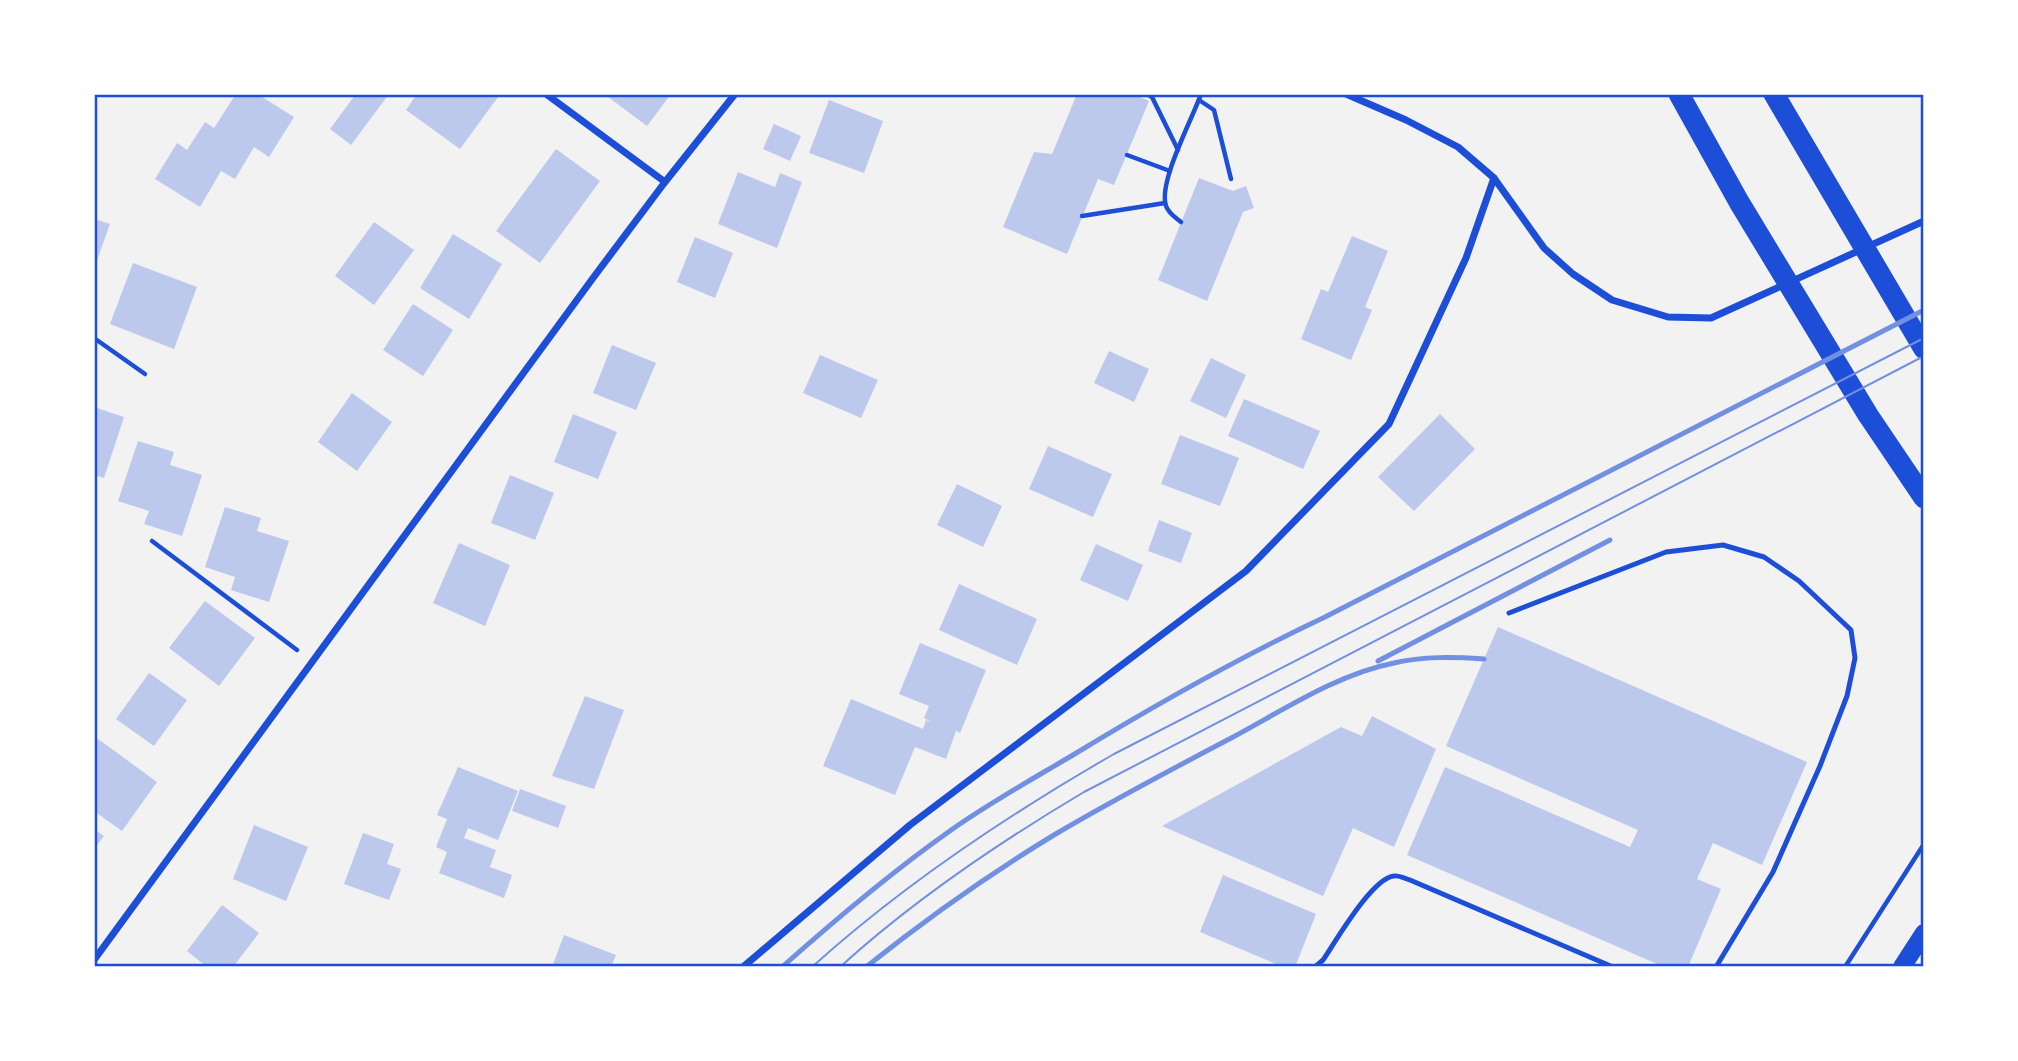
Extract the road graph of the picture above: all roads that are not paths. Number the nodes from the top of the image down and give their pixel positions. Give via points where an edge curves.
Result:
1 (546, 94) edge
2 (735, 94) edge
3 (1346, 94) edge
4 (1679, 94) edge
5 (1774, 94) edge
6 (1494, 178) junction
7 (665, 183) junction
8 (1923, 221) edge
9 (1923, 349) edge
10 (1923, 498) edge
11 (1509, 612) dead end
12 (1923, 933) edge
13 (94, 960) edge
14 (743, 967) edge
15 (1315, 967) edge
16 (1614, 967) edge
17 (1716, 967) edge
18 (1902, 967) edge

1 - 7 street
2 - 7 street
3 - 6 street via 1458,147
4 - 10 highway via 1868,415
5 - 9 highway
6 - 8 street via 1544,248 1573,274 1612,300 1668,317 1711,318
6 - 14 street via 1466,258 1390,424 1246,571 910,825
7 - 13 street
11 - 17 lane via 1666,552 1723,545 1773,563 1799,581 1851,631 1855,658 1850,684 1820,766 1773,872
12 - 18 main road
15 - 16 lane via 1365,897 1379,882 1394,876

